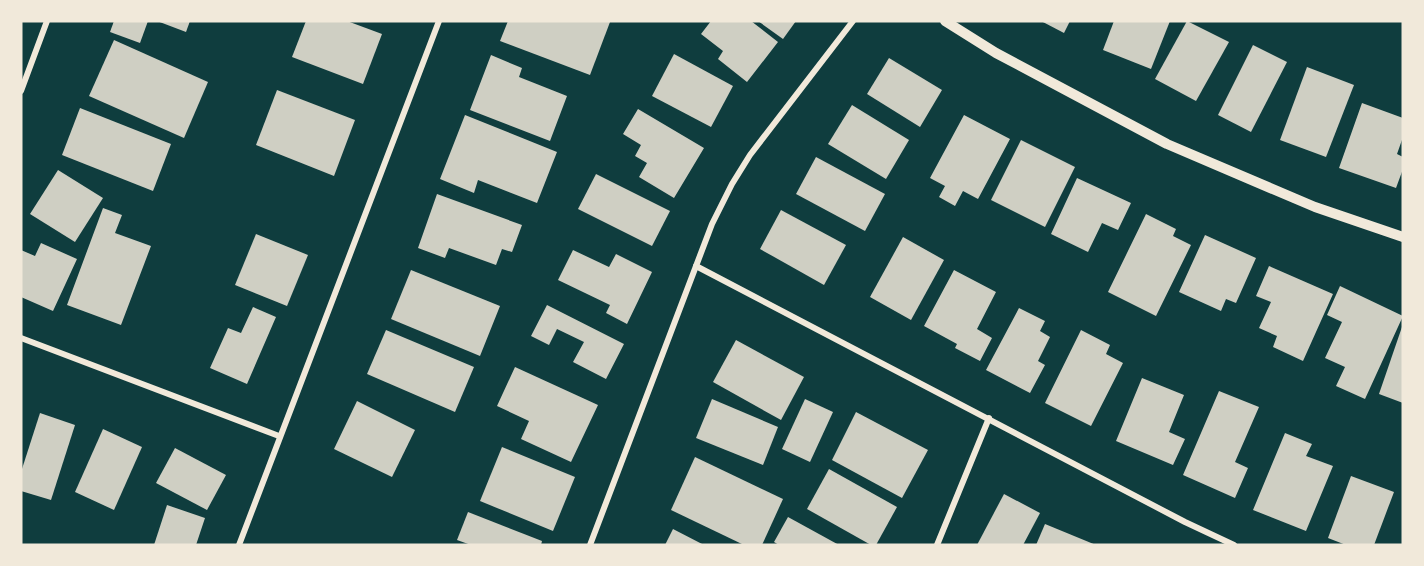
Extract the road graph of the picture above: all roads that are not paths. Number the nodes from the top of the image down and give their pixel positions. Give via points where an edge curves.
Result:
1 (47, 21) edge
2 (439, 21) edge
3 (853, 21) edge
4 (945, 21) edge
5 (21, 91) edge
6 (1403, 237) edge
7 (696, 266) junction
8 (21, 338) edge
9 (989, 418) junction
10 (279, 436) junction
11 (238, 545) edge
12 (590, 545) edge
13 (937, 545) edge
14 (1234, 545) edge

1 - 5 street
2 - 10 street
3 - 7 street via 750,155 712,224
4 - 6 street via 996,53 1167,144 1315,207
7 - 9 street
7 - 12 street
8 - 10 street
9 - 13 street
9 - 14 street
10 - 11 street

